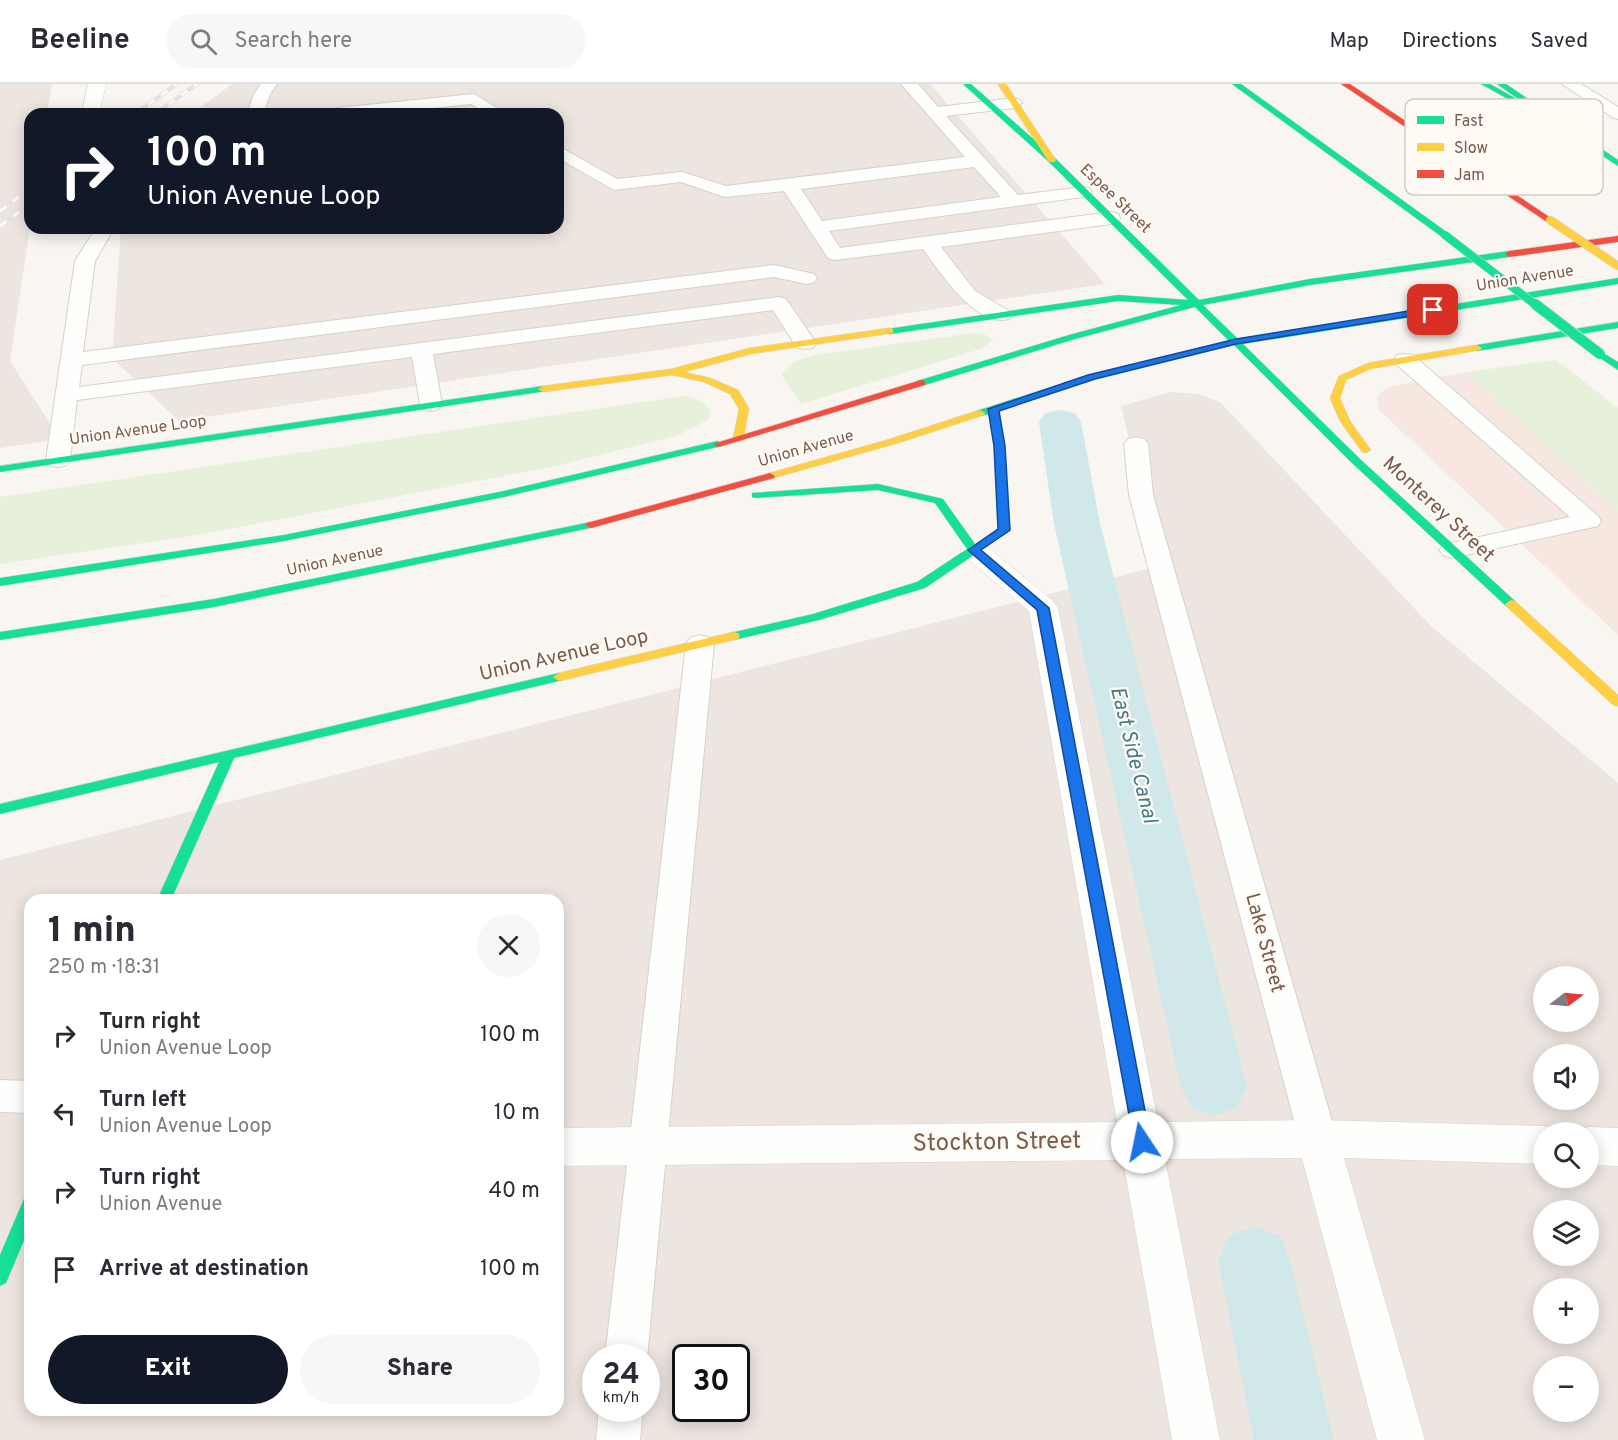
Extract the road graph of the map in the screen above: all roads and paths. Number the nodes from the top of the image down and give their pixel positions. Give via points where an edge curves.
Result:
1 (97, 84) edge
2 (269, 84) edge
3 (909, 84) edge
4 (968, 84) edge
5 (1002, 84) edge
6 (1236, 84) edge
7 (1345, 84) edge
8 (1485, 84) edge
9 (1501, 84) edge
10 (1599, 85) edge
11 (1574, 86) edge
12 (472, 91) edge
13 (1512, 99) edge
14 (1522, 99) edge
15 (1594, 99) edge
16 (1014, 103) junction
17 (1603, 104) edge
18 (991, 105) junction
19 (92, 108) edge
20 (258, 108) edge
21 (366, 108) edge
22 (492, 108) edge
23 (934, 112) junction
24 (1618, 114) edge
25 (1405, 124) edge
26 (1603, 154) edge
27 (564, 155) edge
28 (1052, 160) junction
29 (978, 161) junction
30 (1618, 164) edge
31 (789, 185) junction
32 (1083, 192) junction
33 (1512, 195) edge
34 (1014, 201) junction
35 (1111, 218) junction
36 (819, 227) junction
37 (101, 234) edge
38 (1618, 239) edge
39 (928, 243) junction
40 (835, 254) junction
41 (1618, 266) edge
42 (807, 278) junction
43 (1618, 281) edge
44 (779, 303) junction
45 (1198, 303) junction
46 (1002, 315) junction
47 (1618, 325) edge
48 (1236, 342) junction
49 (805, 343) junction
50 (421, 349) junction
51 (71, 360) junction
52 (1406, 360) junction
53 (1618, 367) edge
54 (672, 372) junction
55 (65, 395) junction
56 (431, 404) junction
57 (993, 409) junction
58 (738, 439) junction
59 (1136, 444) dead end
60 (58, 460) junction
61 (0, 468) edge
62 (688, 500) junction
63 (1413, 514) junction
64 (974, 550) junction
65 (1452, 550) junction
66 (0, 582) edge
67 (0, 636) edge
68 (700, 644) junction
69 (1613, 692) edge
70 (229, 755) junction
71 (0, 809) edge
72 (167, 894) edge
73 (0, 1096) edge
74 (24, 1097) edge
75 (1318, 1139) junction
76 (1142, 1142) junction
77 (1533, 1145) edge
78 (648, 1146) junction
79 (1599, 1146) edge
80 (1618, 1146) edge
81 (564, 1147) edge
82 (24, 1219) edge
83 (0, 1277) edge
84 (627, 1344) edge
85 (620, 1422) edge
86 (618, 1440) edge
87 (1196, 1440) edge
88 (1401, 1440) edge

1 - 19 street
2 - 20 lane
3 - 23 lane
4 - 18 main road, Espee Street
5 - 16 main road
6 - 53 main road, bridge via 1445,235
7 - 25 main road, bridge
8 - 13 main road
9 - 14 main road
10 - 11 lane
11 - 15 lane
12 - 21 lane
12 - 22 lane
16 - 18 lane
16 - 28 main road
17 - 24 lane
18 - 23 lane
18 - 28 main road, Espee Street
23 - 29 lane
26 - 30 main road
27 - 31 lane via 614,185 682,177 725,192
28 - 32 main road, Espee Street
29 - 31 lane
29 - 34 lane
31 - 36 lane
32 - 34 lane
32 - 35 main road, Espee Street
33 - 41 main road, bridge
34 - 36 lane
35 - 39 lane
35 - 45 main road, Espee Street
36 - 40 lane
37 - 51 lane via 85,261
38 - 45 main road, Union Avenue via 1310,282
39 - 40 lane
39 - 46 lane via 968,296
40 - 42 lane
42 - 44 lane
42 - 51 lane via 774,271
43 - 48 main road, Union Avenue
44 - 49 lane
44 - 50 lane
45 - 46 main road, Union Avenue via 1118,298
45 - 48 main road, Espee Street
45 - 58 main road, Union Avenue via 1072,337
46 - 49 main road, Union Avenue
47 - 52 main road
48 - 57 main road, Union Avenue via 1092,377
48 - 63 main road, Monterey Street
49 - 54 main road, Union Avenue via 750,351
50 - 55 lane
50 - 56 lane
51 - 55 lane
52 - 63 main road via 1368,366 1342,378 1335,398 1345,421
52 - 65 lane via 1589,521
54 - 56 main road, Union Avenue Loop
54 - 58 main road via 707,380 734,393 744,409
55 - 60 lane
56 - 60 main road, Union Avenue Loop
57 - 62 main road, Union Avenue
57 - 64 main road, Union Avenue Loop via 1004,530
58 - 66 main road, Union Avenue via 504,494 284,538
59 - 75 lane, Lake Street via 1141,495
60 - 61 main road, Union Avenue Loop
62 - 64 main road via 878,487 939,501
62 - 67 main road, Union Avenue via 619,519 214,603
63 - 65 main road, Monterey Street
64 - 68 main road, Union Avenue Loop via 921,585 815,617
64 - 76 street via 1043,608
65 - 69 main road, Monterey Street
68 - 70 main road, Union Avenue Loop
68 - 78 lane
70 - 71 main road, Union Avenue Loop
70 - 72 main road
73 - 74 lane
75 - 76 street, Stockton Street
75 - 77 street, Stockton Street
75 - 88 street, Lake Street
76 - 78 street, Stockton Street
76 - 87 street
78 - 81 street, Stockton Street
78 - 84 lane
79 - 80 street
82 - 83 main road
85 - 86 lane

